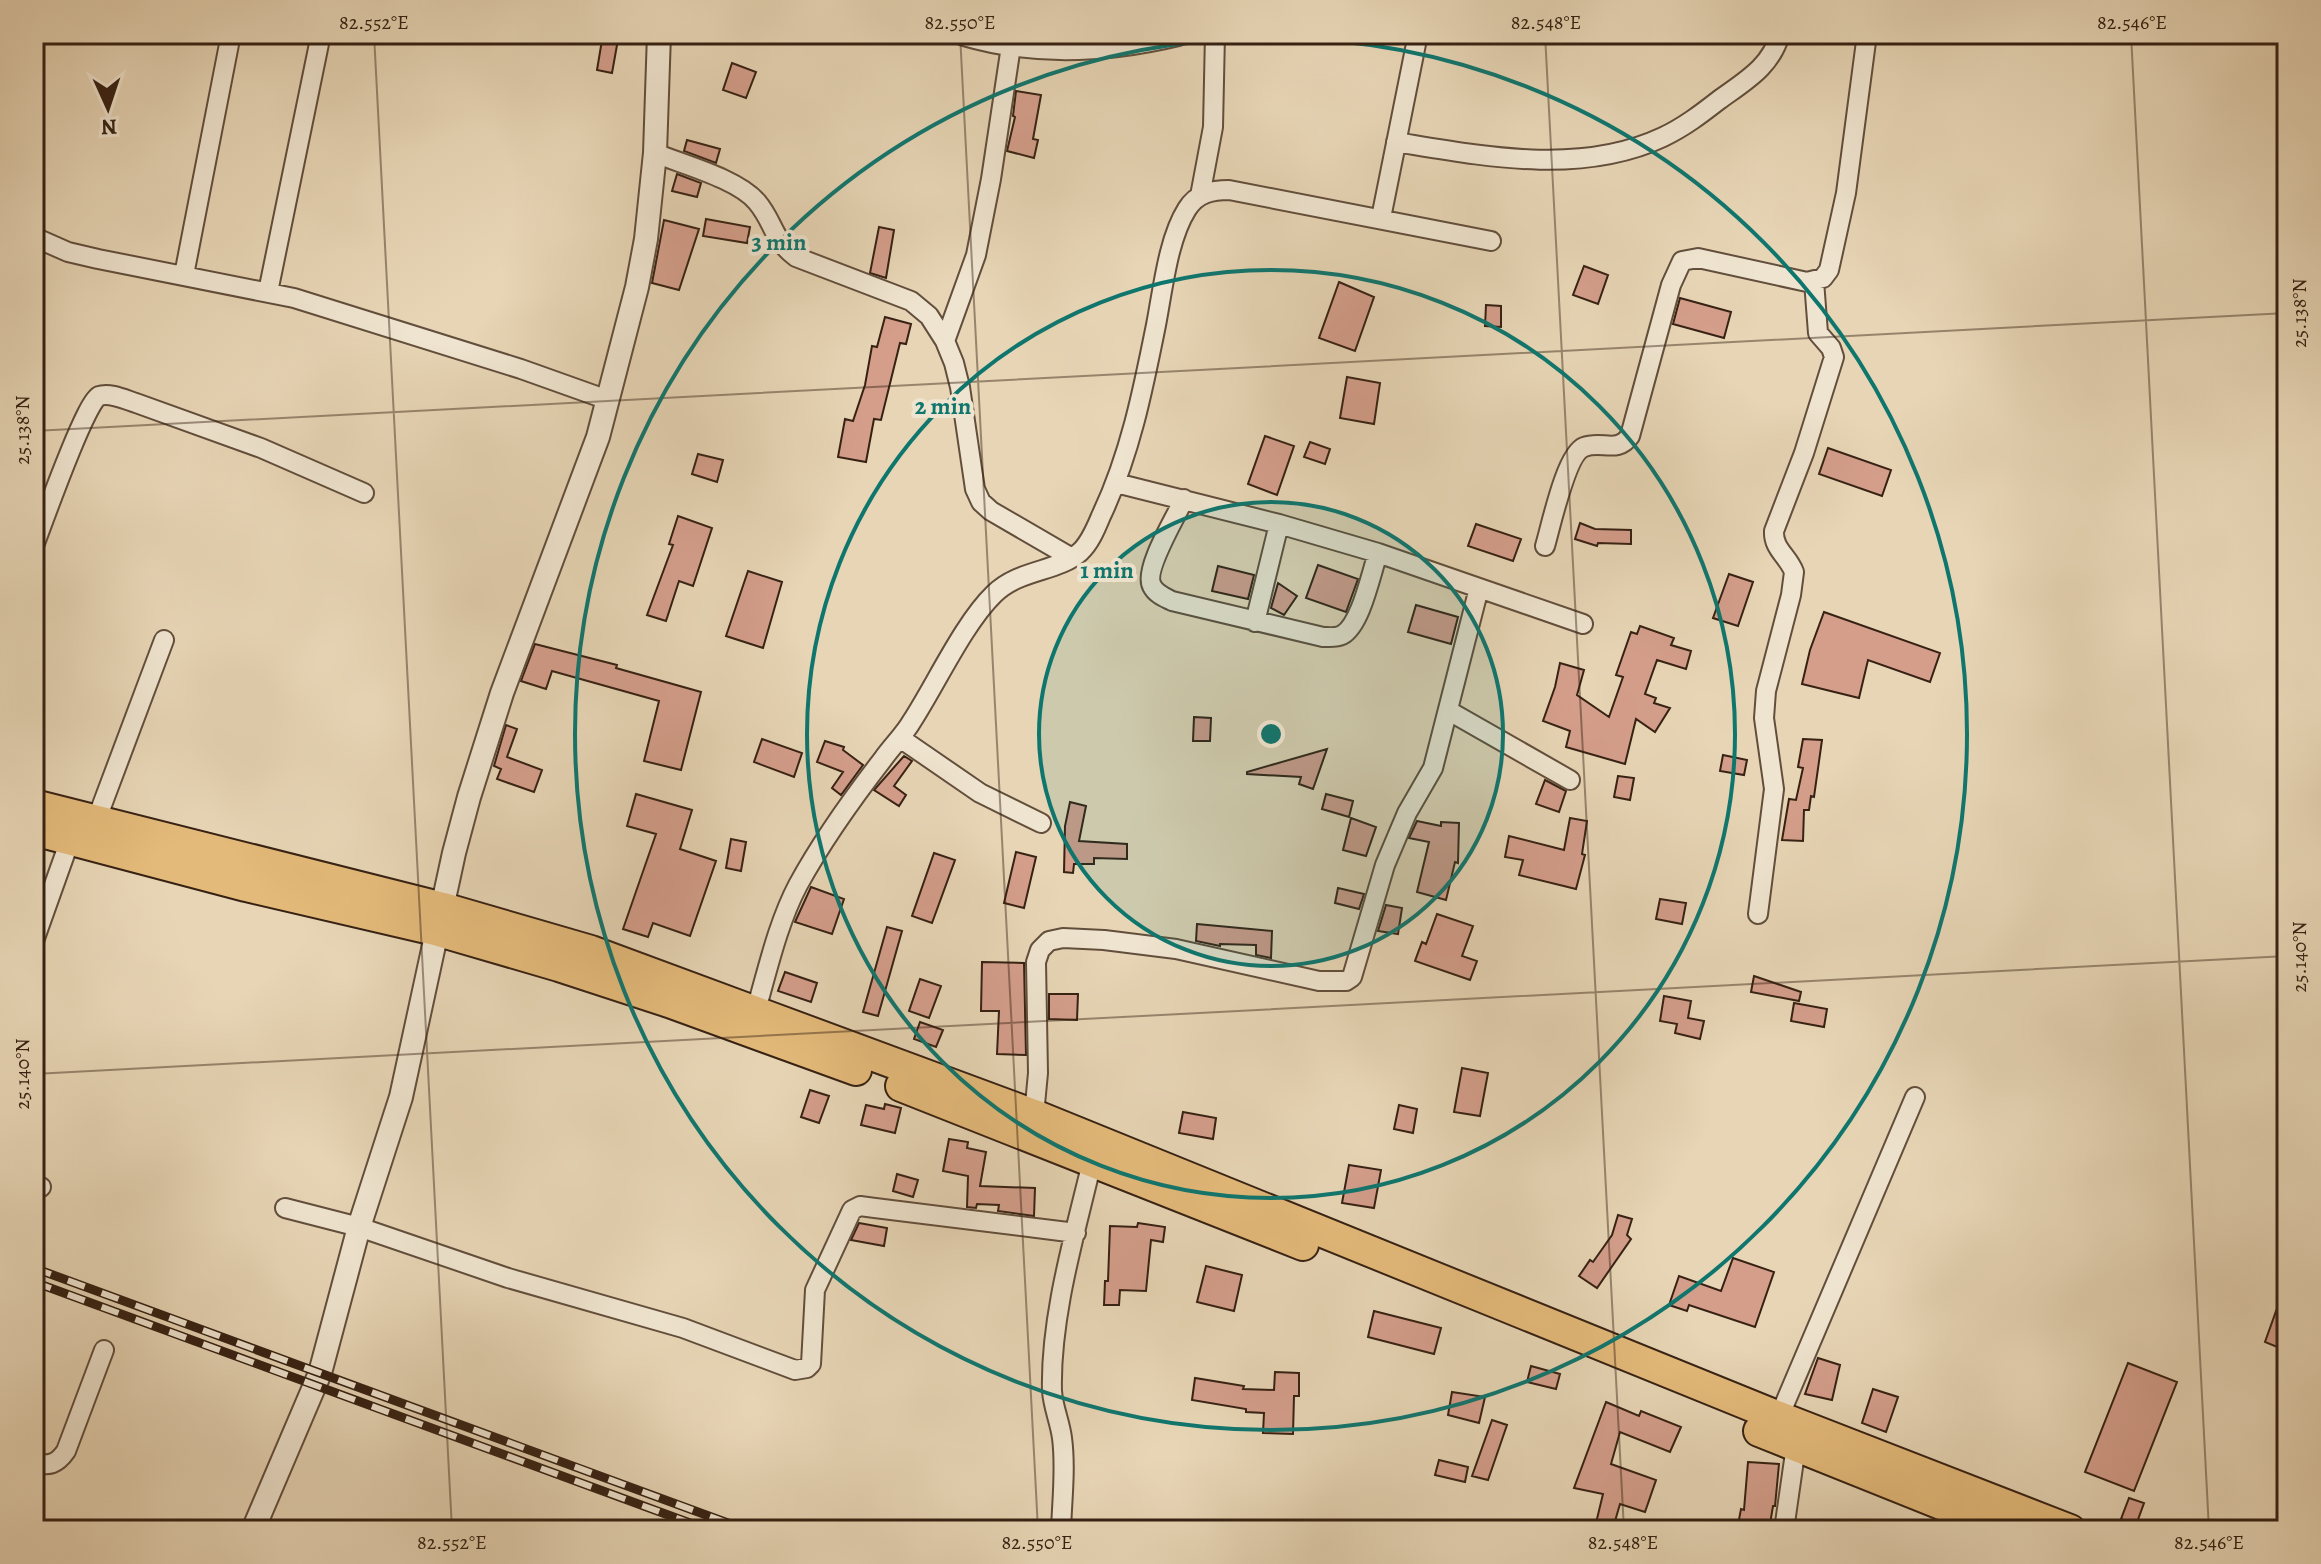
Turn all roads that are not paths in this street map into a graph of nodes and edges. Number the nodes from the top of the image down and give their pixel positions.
1 (231, 34) edge
2 (321, 34) edge
3 (659, 34) edge
4 (964, 34) edge
5 (1178, 34) edge
6 (1215, 34) edge
7 (1418, 34) edge
8 (1780, 34) edge
9 (1867, 34) edge
10 (1011, 46) junction
11 (1396, 142) junction
12 (655, 153) junction
13 (1200, 196) junction
14 (1381, 218) junction
15 (34, 237) edge
16 (1491, 241) dead end
17 (184, 275) junction
18 (1814, 281) junction
19 (268, 292) junction
20 (945, 341) junction
21 (608, 400) junction
22 (1116, 483) junction
23 (364, 493) dead end
24 (1184, 499) junction
25 (1279, 524) junction
26 (34, 546) edge
27 (1545, 546) dead end
28 (1378, 553) junction
29 (1072, 558) junction
30 (1479, 588) junction
31 (1255, 622) junction
32 (1583, 624) dead end
33 (164, 640) dead end
34 (1449, 711) junction
35 (900, 738) junction
36 (1570, 780) dead end
37 (34, 805) edge
38 (96, 821) junction
39 (1041, 823) dead end
40 (34, 830) edge
41 (70, 840) junction
42 (1758, 914) dead end
43 (441, 920) junction
44 (34, 941) edge
45 (756, 1010) junction
46 (1915, 1097) dead end
47 (1034, 1115) junction
48 (1092, 1162) junction
49 (285, 1208) dead end
50 (359, 1227) junction
51 (1076, 1233) junction
52 (104, 1350) dead end
53 (1779, 1417) junction
54 (1796, 1446) junction
55 (34, 1462) edge
56 (253, 1530) edge
57 (1061, 1530) edge
58 (1784, 1530) edge
59 (2006, 1530) edge
60 (2070, 1530) edge

1 - 17 street
2 - 19 street
3 - 12 street
4 - 10 street
5 - 10 street
6 - 13 street
7 - 11 street
8 - 11 street
9 - 18 street
10 - 20 street
11 - 14 street
12 - 20 street
12 - 21 street
13 - 14 street
13 - 22 street
14 - 16 street
15 - 17 street
17 - 19 street
18 - 27 street
18 - 42 street
19 - 21 street
20 - 29 street
21 - 43 street
22 - 24 street
22 - 29 street
23 - 26 street
24 - 25 street
24 - 31 street
25 - 28 street
25 - 31 street
28 - 30 street
28 - 31 street
29 - 35 street
30 - 32 street
30 - 34 street
33 - 38 street
34 - 36 street
34 - 47 street
35 - 39 street
35 - 45 street
37 - 38 highway
38 - 43 highway
40 - 41 highway
41 - 43 highway
41 - 44 street
43 - 45 highway
43 - 48 highway
43 - 50 street
45 - 47 highway
46 - 53 street
47 - 53 highway
48 - 51 street
48 - 54 highway
49 - 50 street
50 - 51 street
50 - 56 street
51 - 57 street
52 - 55 street
53 - 60 highway
54 - 58 street
54 - 59 highway

